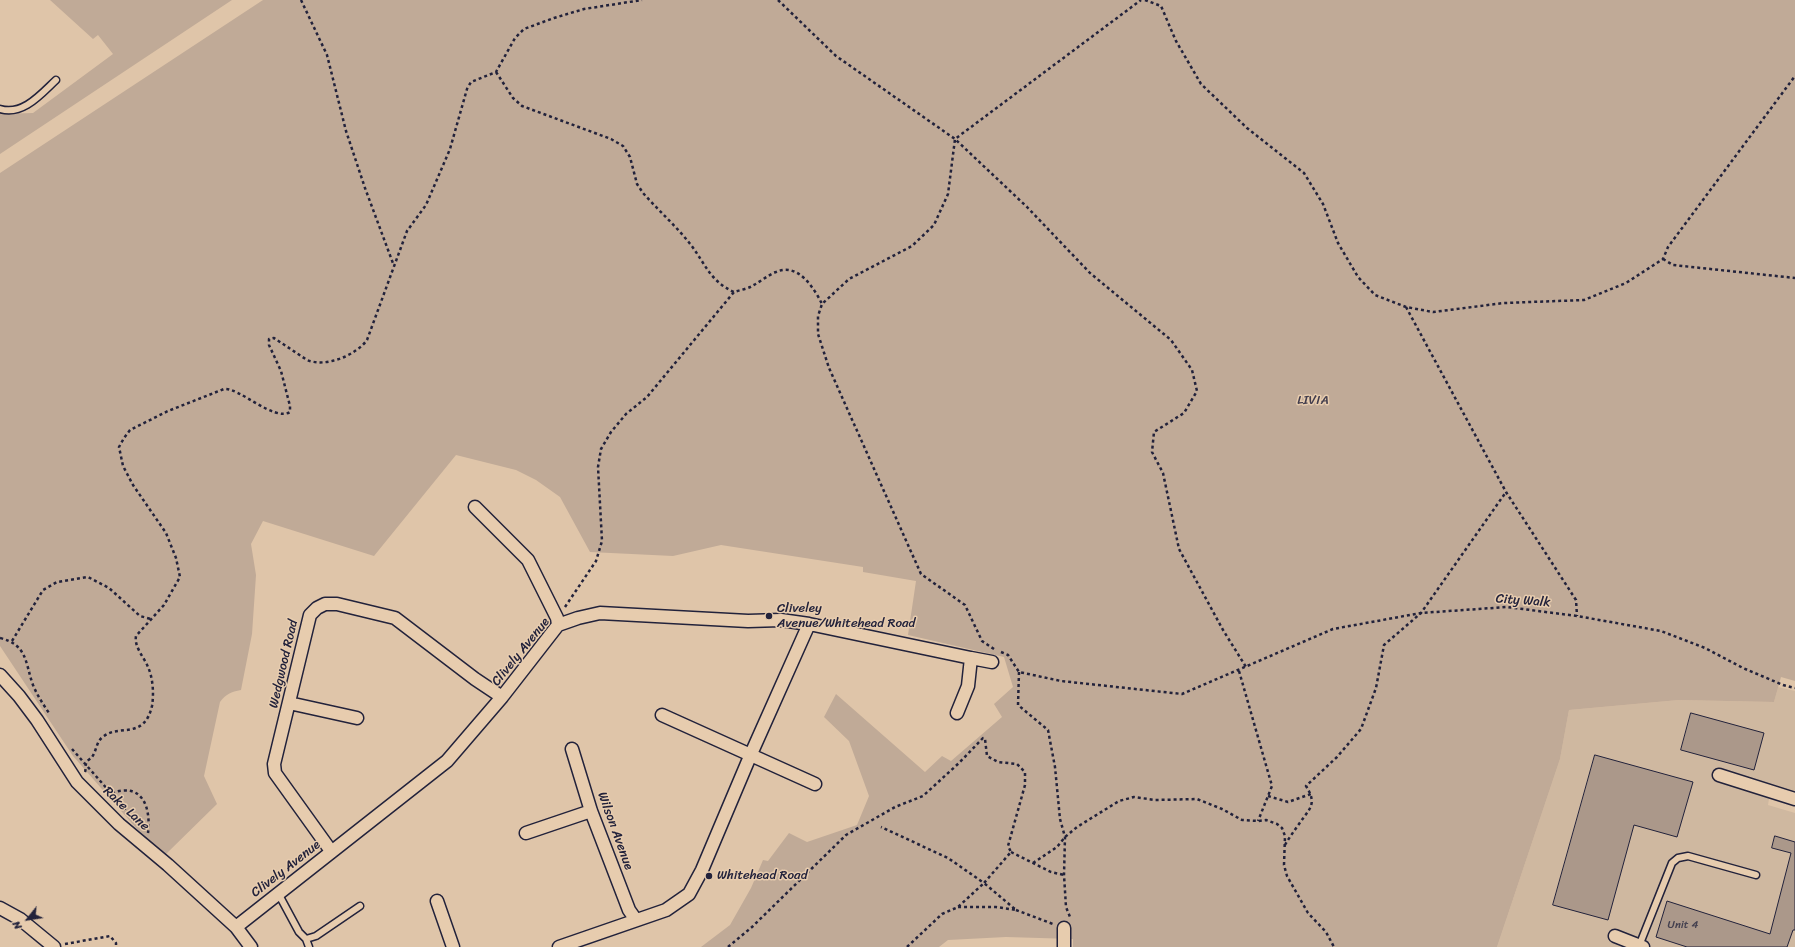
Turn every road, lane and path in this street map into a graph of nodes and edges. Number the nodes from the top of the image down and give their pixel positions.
1 (301, 0) edge
2 (642, 0) edge
3 (778, 0) edge
4 (1141, 0) edge
5 (1145, 0) edge
6 (496, 72) junction
7 (1795, 76) edge
8 (56, 80) dead end
9 (0, 109) edge
10 (955, 138) junction
11 (1663, 259) junction
12 (394, 267) junction
13 (1795, 278) edge
14 (734, 292) junction
15 (822, 304) junction
16 (1406, 307) junction
17 (1506, 492) junction
18 (475, 507) dead end
19 (1421, 613) junction
20 (1577, 616) junction
21 (151, 619) junction
22 (558, 622) junction
23 (809, 624) junction
24 (0, 638) edge
25 (12, 641) junction
26 (971, 658) junction
27 (992, 662) dead end
28 (1246, 667) junction
29 (1239, 671) junction
30 (1019, 672) junction
31 (0, 675) edge
32 (1795, 688) edge
33 (502, 697) junction
34 (289, 703) junction
35 (957, 713) dead end
36 (51, 715) dead end
37 (662, 715) dead end
38 (357, 718) dead end
39 (71, 747) dead end
40 (572, 749) dead end
41 (751, 754) junction
42 (85, 764) junction
43 (1720, 775) dead end
44 (77, 782) junction
45 (815, 784) dead end
46 (112, 793) junction
47 (1311, 794) junction
48 (1268, 796) junction
49 (1795, 799) edge
50 (591, 811) junction
51 (132, 817) dead end
52 (1258, 821) junction
53 (881, 827) dead end
54 (143, 829) dead end
55 (526, 833) dead end
56 (1065, 837) junction
57 (1285, 845) junction
58 (331, 851) junction
59 (1011, 852) junction
60 (1032, 864) junction
61 (1064, 875) junction
62 (1756, 875) dead end
63 (984, 883) junction
64 (278, 893) junction
65 (438, 901) dead end
66 (360, 906) dead end
67 (958, 907) junction
68 (0, 908) edge
69 (1016, 910) junction
70 (636, 920) junction
71 (236, 927) junction
72 (1064, 928) junction
73 (1615, 936) dead end
74 (306, 939) junction
75 (1641, 946) edge
76 (54, 947) edge
77 (116, 947) edge
78 (251, 947) edge
79 (309, 947) edge
80 (453, 947) edge
81 (559, 947) edge
82 (728, 947) edge
83 (907, 947) edge
84 (1064, 947) edge
85 (1334, 947) edge

1 - 12 path
2 - 6 path
3 - 10 path
4 - 10 path
5 - 16 path
6 - 12 path
6 - 14 path
7 - 11 path
8 - 9 lane
10 - 15 path
10 - 28 path
11 - 13 path
11 - 16 path
12 - 21 path
14 - 15 path
14 - 22 path
15 - 30 path
16 - 17 path
17 - 19 path
17 - 20 path
18 - 22 street
19 - 20 path, City Walk
19 - 28 path, City Walk
19 - 47 path
20 - 32 path, City Walk
21 - 25 path
21 - 42 path
22 - 23 street, Clively Avenue
22 - 33 street, Clively Avenue
23 - 26 street, Clively Avenue
23 - 41 street
24 - 25 path
25 - 36 path
26 - 27 street, Clively Avenue
26 - 35 street
28 - 29 path, City Walk
29 - 30 path, City Walk
29 - 48 path
30 - 56 path
31 - 44 street, Rake Lane
33 - 34 street, Wedgwood Road
33 - 58 street, Clively Avenue
34 - 38 street
34 - 58 street, Wedgwood Road
37 - 41 street
39 - 42 path
40 - 50 street, Wilson Avenue
41 - 45 street
41 - 70 street
42 - 44 path
42 - 46 path
43 - 49 street
44 - 71 street, Rake Lane
46 - 51 path
46 - 54 path
47 - 48 path
47 - 57 path
48 - 52 path
50 - 55 street
50 - 70 street, Wilson Avenue
52 - 56 path
52 - 57 path
53 - 63 path
56 - 60 path
56 - 61 path
57 - 85 path
58 - 64 street, Clively Avenue
59 - 60 path
59 - 63 path
59 - 82 path
60 - 61 path
61 - 72 path
62 - 75 lane
63 - 67 path
63 - 69 path
64 - 71 street, Clively Avenue
64 - 74 lane
65 - 80 street
66 - 74 lane
67 - 69 path
67 - 83 path
68 - 76 street
69 - 72 path
70 - 81 street
71 - 78 street, Rake Lane
72 - 84 street
73 - 75 street
74 - 79 lane
76 - 77 path

